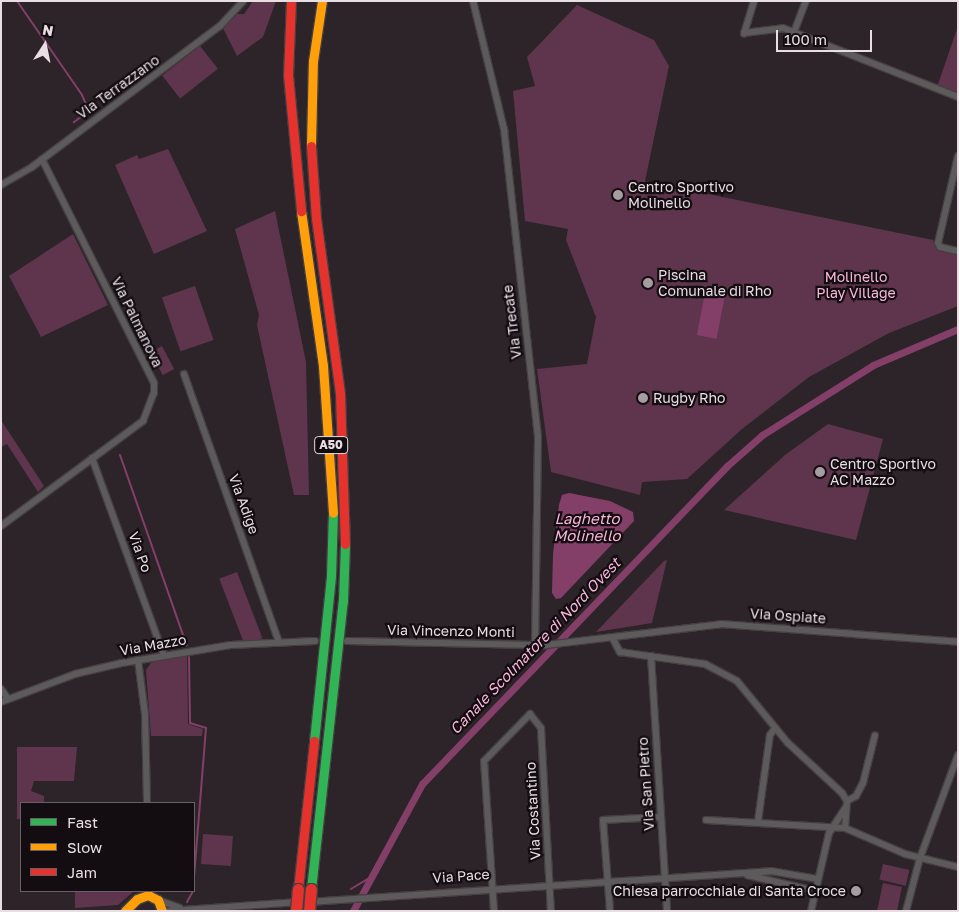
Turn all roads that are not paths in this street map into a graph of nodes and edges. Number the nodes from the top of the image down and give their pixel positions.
1 (243, 1) edge
2 (291, 1) edge
3 (322, 1) edge
4 (473, 1) edge
5 (754, 1) edge
6 (806, 1) edge
7 (794, 32) junction
8 (958, 97) edge
9 (958, 156) edge
10 (42, 159) junction
11 (1, 185) edge
12 (958, 251) edge
13 (184, 374) dead end
14 (92, 458) junction
15 (1, 526) edge
16 (615, 638) junction
17 (315, 641) dead end
18 (348, 641) dead end
19 (958, 642) edge
20 (279, 643) junction
21 (535, 645) junction
22 (164, 656) junction
23 (651, 656) junction
24 (138, 660) junction
25 (1, 689) edge
26 (5, 701) edge
27 (775, 728) junction
28 (875, 735) dead end
29 (958, 756) edge
30 (147, 802) edge
31 (846, 805) junction
32 (661, 817) junction
33 (706, 820) dead end
34 (758, 821) junction
35 (831, 828) junction
36 (845, 828) junction
37 (920, 858) junction
38 (958, 867) edge
39 (779, 871) junction
40 (740, 873) junction
41 (665, 878) junction
42 (818, 879) junction
43 (608, 882) junction
44 (778, 882) junction
45 (549, 885) junction
46 (493, 889) junction
47 (815, 891) junction
48 (144, 898) edge
49 (187, 910) edge
50 (125, 911) edge
51 (162, 911) edge
52 (169, 911) edge
53 (296, 911) edge
54 (309, 911) edge
55 (494, 911) edge
56 (551, 911) edge
57 (610, 911) edge
58 (667, 911) edge
59 (811, 911) edge
60 (906, 911) edge

1 - 10 street, Via Terrazzano
2 - 53 main road, A50, bridge
3 - 54 main road, A50, bridge
4 - 21 street, Via Trecate
5 - 7 street
6 - 7 street
7 - 8 street
9 - 12 street
10 - 11 street, Via Terrazzano
10 - 14 street, Via Palmanova
13 - 20 street, Via Adige
14 - 15 street, Via Palmanova
14 - 22 street, Via Po
16 - 19 street, Via Ospiate
16 - 21 street, Via Vincenzo Monti
16 - 23 street
17 - 20 street, Via Mazzo
18 - 21 street, Via Vincenzo Monti
20 - 22 street, Via Mazzo
22 - 24 street, Via Mazzo
23 - 27 street
23 - 32 street, Via San Pietro
24 - 26 street, Via Mazzo
24 - 30 street
25 - 26 street
27 - 31 street
27 - 34 street
28 - 31 street
29 - 37 street
31 - 35 street
31 - 36 street
32 - 41 street, Via San Pietro
32 - 43 street
33 - 34 street
34 - 35 street
35 - 36 street
35 - 42 street
36 - 37 street
37 - 38 street
37 - 60 street
39 - 40 street, Via Pace
39 - 42 street, Via Pace
39 - 44 street
40 - 41 street, Via Pace
40 - 44 street, Via Pace
41 - 43 street, Via Pace
41 - 58 street, Via San Pietro
42 - 47 street
43 - 45 street, Via Pace
43 - 57 street
44 - 47 street, Via Pace
45 - 46 street, Via Pace
45 - 46 street, Via Costantino
45 - 56 street, Via Costantino
46 - 49 street, Via Pace
46 - 55 street
47 - 59 street
48 - 49 street, Via Pace
48 - 50 main road
48 - 51 main road
49 - 52 street, Via Pace

